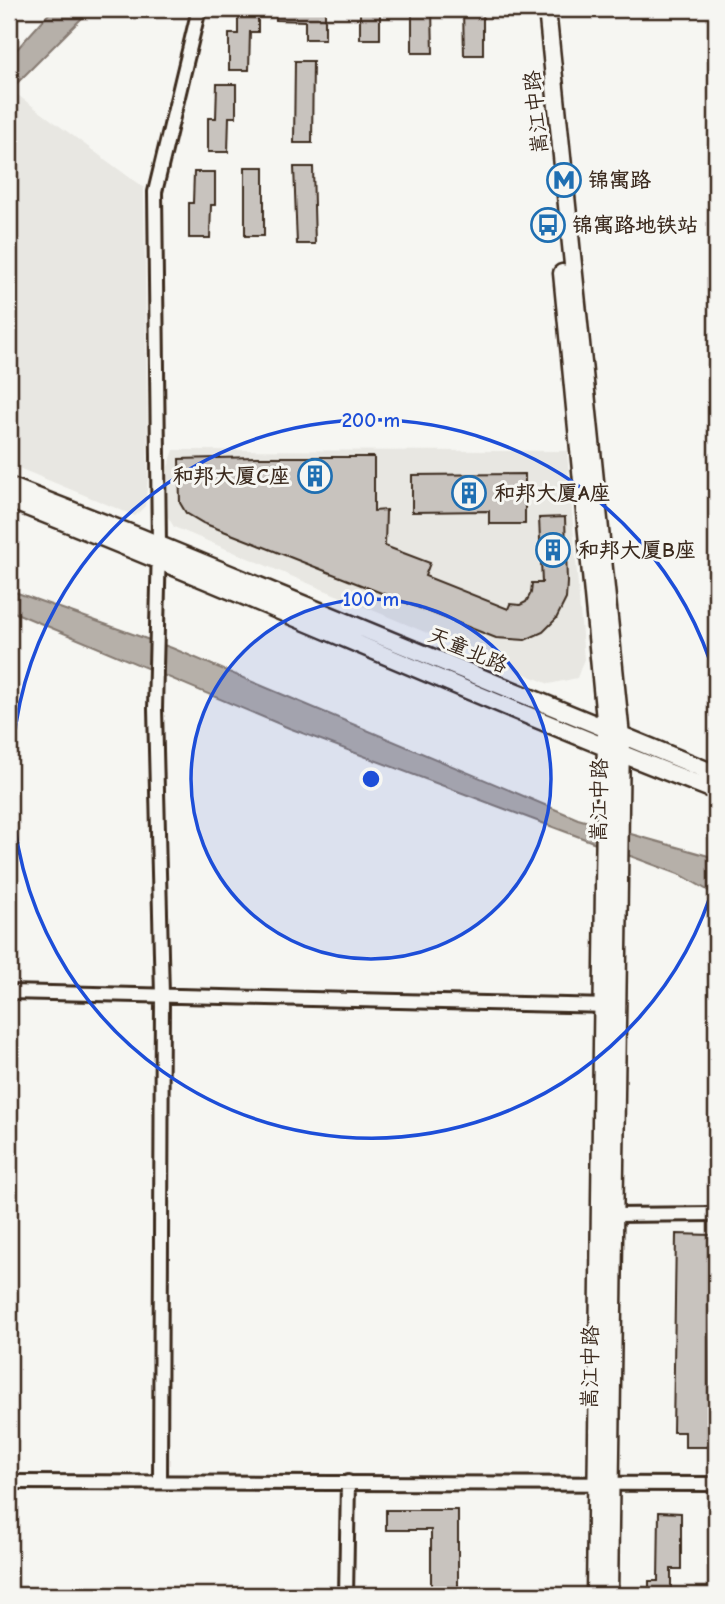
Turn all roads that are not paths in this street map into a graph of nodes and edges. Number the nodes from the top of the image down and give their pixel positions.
1 (199, 9) edge
2 (537, 9) edge
3 (547, 9) edge
4 (9, 486) edge
5 (9, 500) edge
6 (158, 552) junction
7 (614, 733) junction
8 (613, 751) junction
9 (716, 774) edge
10 (716, 791) edge
11 (9, 992) edge
12 (162, 995) junction
13 (609, 1006) junction
14 (613, 1214) junction
15 (716, 1214) edge
16 (9, 1482) edge
17 (160, 1482) junction
18 (348, 1482) junction
19 (603, 1483) junction
20 (716, 1484) edge
21 (346, 1595) edge
22 (595, 1595) edge
23 (608, 1595) edge

1 - 6 street
2 - 7 main road, 嵩江中路
3 - 7 main road, 嵩江中路
4 - 6 main road, 天童北路
5 - 6 main road
6 - 7 main road, 天童北路
6 - 8 main road
6 - 12 street
7 - 8 main road, 嵩江中路
7 - 9 main road, 天童北路
8 - 10 main road
8 - 13 main road, 嵩江中路
8 - 13 main road, 嵩江中路
11 - 12 street
12 - 13 street
12 - 17 street
13 - 14 main road, 嵩江中路
13 - 19 main road, 嵩江中路
14 - 15 street
14 - 19 main road, 嵩江中路
16 - 17 street
17 - 18 street
18 - 19 street
18 - 21 street
19 - 20 street
19 - 22 main road, 嵩江中路
19 - 23 main road, 嵩江中路

